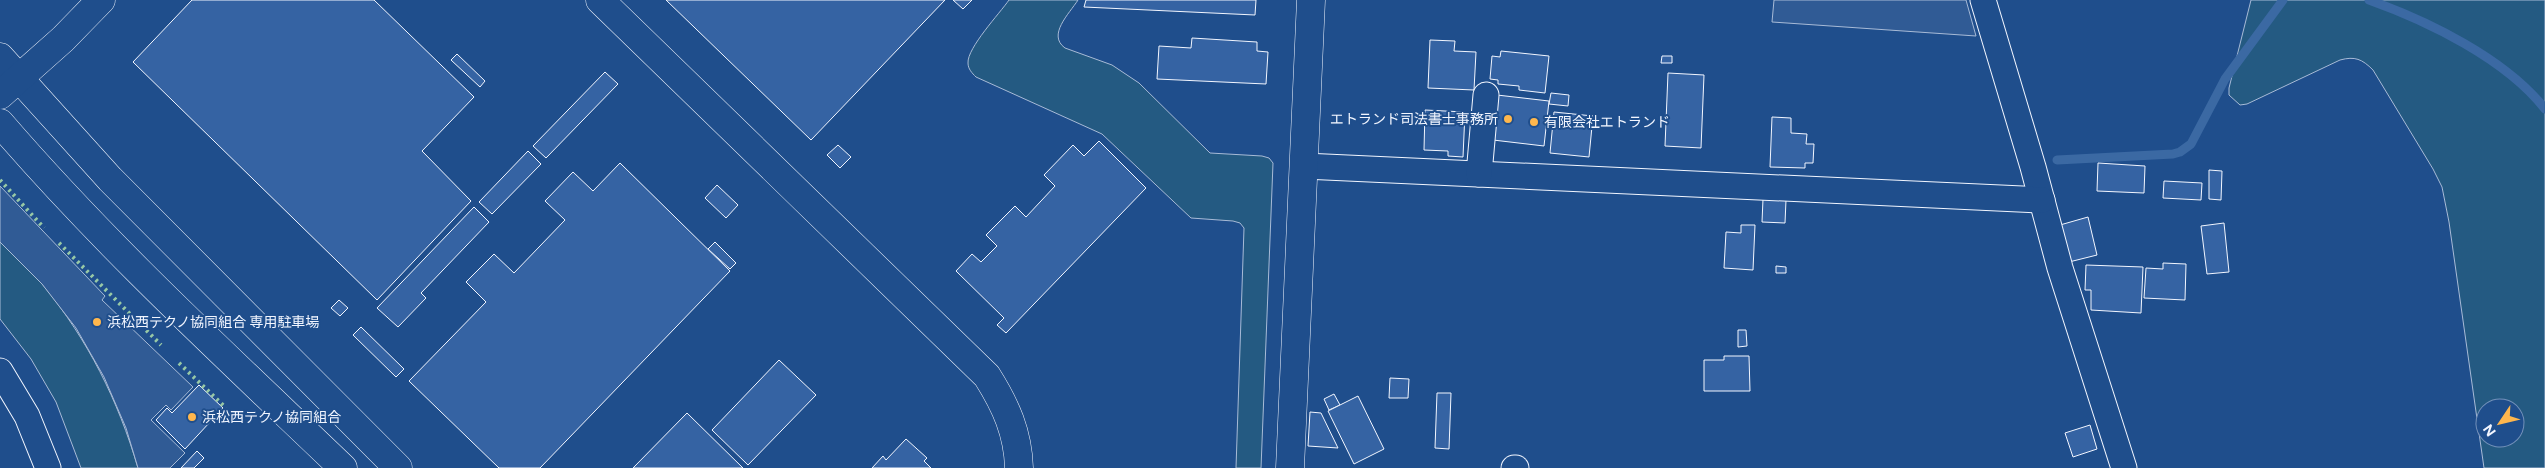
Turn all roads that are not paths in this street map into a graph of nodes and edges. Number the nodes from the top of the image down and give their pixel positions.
1 (101, 0) edge
2 (600, 0) edge
3 (1311, 0) edge
4 (1983, 0) edge
5 (0, 57) edge
6 (10, 87) edge
7 (1486, 95) dead end
8 (0, 123) edge
9 (1304, 166) junction
10 (1479, 174) junction
11 (2042, 200) junction
12 (0, 371) edge
13 (48, 468) edge
14 (343, 468) edge
15 (398, 468) edge
16 (1019, 468) edge
17 (1290, 468) edge
18 (2124, 468) edge

1 - 6 street
2 - 16 street
3 - 9 street
4 - 11 street
5 - 6 street
6 - 15 street
7 - 10 street
8 - 14 street
9 - 10 street
9 - 17 street
10 - 11 street
11 - 18 street
12 - 13 street

